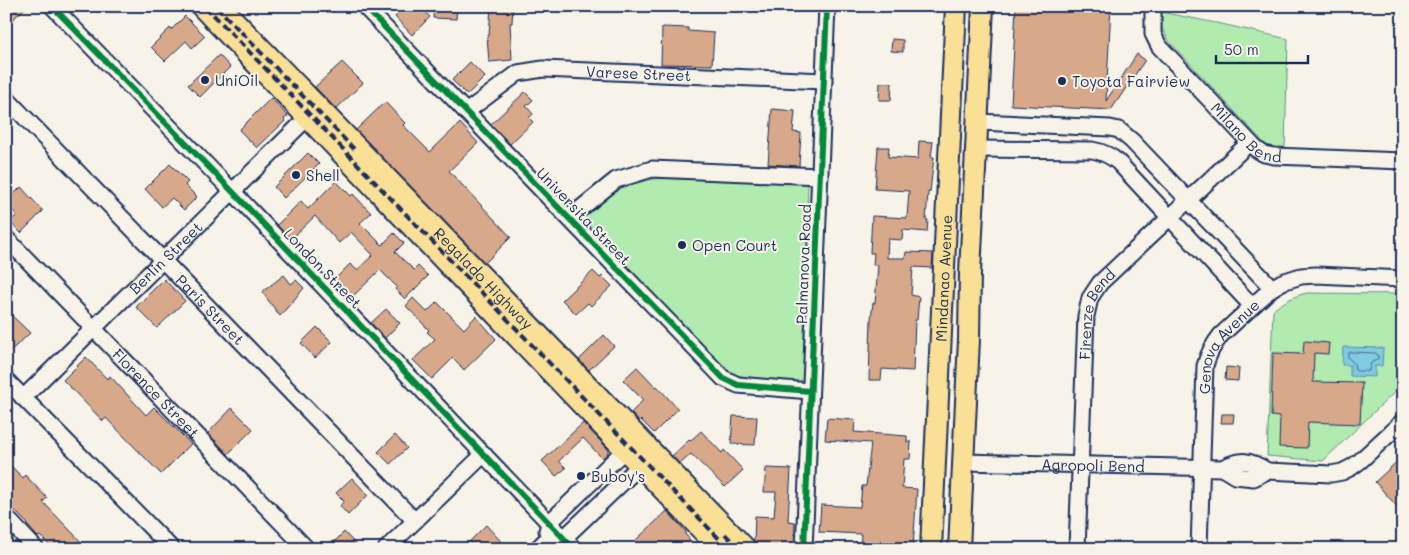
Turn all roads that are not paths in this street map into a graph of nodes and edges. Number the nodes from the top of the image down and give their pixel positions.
1 (52, 6) edge
2 (827, 6) edge
3 (956, 6) edge
4 (983, 6) edge
5 (1153, 6) edge
6 (209, 7) edge
7 (368, 8) edge
8 (824, 80) junction
9 (6, 98) edge
10 (466, 112) junction
11 (307, 118) junction
12 (978, 122) junction
13 (1249, 143) junction
14 (977, 149) junction
15 (1403, 161) edge
16 (820, 176) junction
17 (232, 191) junction
18 (1188, 200) junction
19 (1170, 217) junction
20 (569, 218) junction
21 (6, 238) edge
22 (162, 260) junction
23 (1403, 279) edge
24 (1272, 288) junction
25 (1252, 306) junction
26 (94, 327) junction
27 (6, 380) edge
28 (810, 391) junction
29 (23, 398) junction
30 (1403, 421) edge
31 (631, 444) junction
32 (484, 454) junction
33 (646, 459) junction
34 (963, 462) junction
35 (610, 464) junction
36 (1081, 464) junction
37 (1202, 467) junction
38 (625, 480) junction
39 (6, 518) edge
40 (415, 521) junction
41 (549, 522) junction
42 (569, 544) edge
43 (541, 546) edge
44 (36, 549) edge
45 (172, 549) edge
46 (307, 549) edge
47 (386, 549) edge
48 (720, 549) edge
49 (746, 549) edge
50 (804, 549) edge
51 (930, 549) edge
52 (959, 549) edge
53 (1077, 549) edge
54 (1199, 549) edge

1 - 17 street, London Street
2 - 8 street, Palmanova Road
3 - 51 main road, Mindanao Avenue
4 - 12 main road, Mindanao Avenue
5 - 13 street, Milano Bend
6 - 11 main road, Regalado Highway
6 - 31 main road, Regalado Highway
7 - 10 street, Universita Street
8 - 10 street, Varese Street
8 - 16 street, Palmanova Road
9 - 22 street, Paris Street
10 - 20 street, Universita Street
11 - 17 street, Berlin Street
11 - 31 main road, Regalado Highway
12 - 14 main road, Mindanao Avenue
12 - 18 street
13 - 15 street, Milano Bend
13 - 18 street, Firenze Bend
14 - 19 street
14 - 34 main road, Mindanao Avenue
16 - 20 street
16 - 28 street, Palmanova Road
17 - 22 street, Berlin Street
17 - 32 street, London Street
18 - 19 street, Firenze Bend
18 - 24 street
19 - 25 street
19 - 36 street, Firenze Bend
20 - 28 street, Universita Street
21 - 26 street, Florence Street
22 - 26 street, Berlin Street
22 - 40 street, Paris Street
23 - 24 street, Genova Avenue
24 - 25 street, Genova Avenue
25 - 37 street, Genova Avenue
26 - 29 street, Berlin Street
26 - 46 street, Florence Street
27 - 29 street
28 - 50 street, Palmanova Road
29 - 45 street
30 - 37 street, Agropoli Bend
31 - 33 main road, Regalado Highway
31 - 35 street
32 - 40 street
32 - 41 street, London Street
33 - 38 street
33 - 48 main road, Regalado Highway
33 - 49 main road, Regalado Highway
34 - 36 street, Agropoli Bend
34 - 52 main road, Mindanao Avenue
35 - 38 street
35 - 41 street
36 - 37 street, Agropoli Bend
36 - 53 street, Firenze Bend
37 - 54 street, Genova Avenue
38 - 42 street
39 - 44 street
40 - 47 street
41 - 42 street, London Street
41 - 43 street
42 - 43 street

